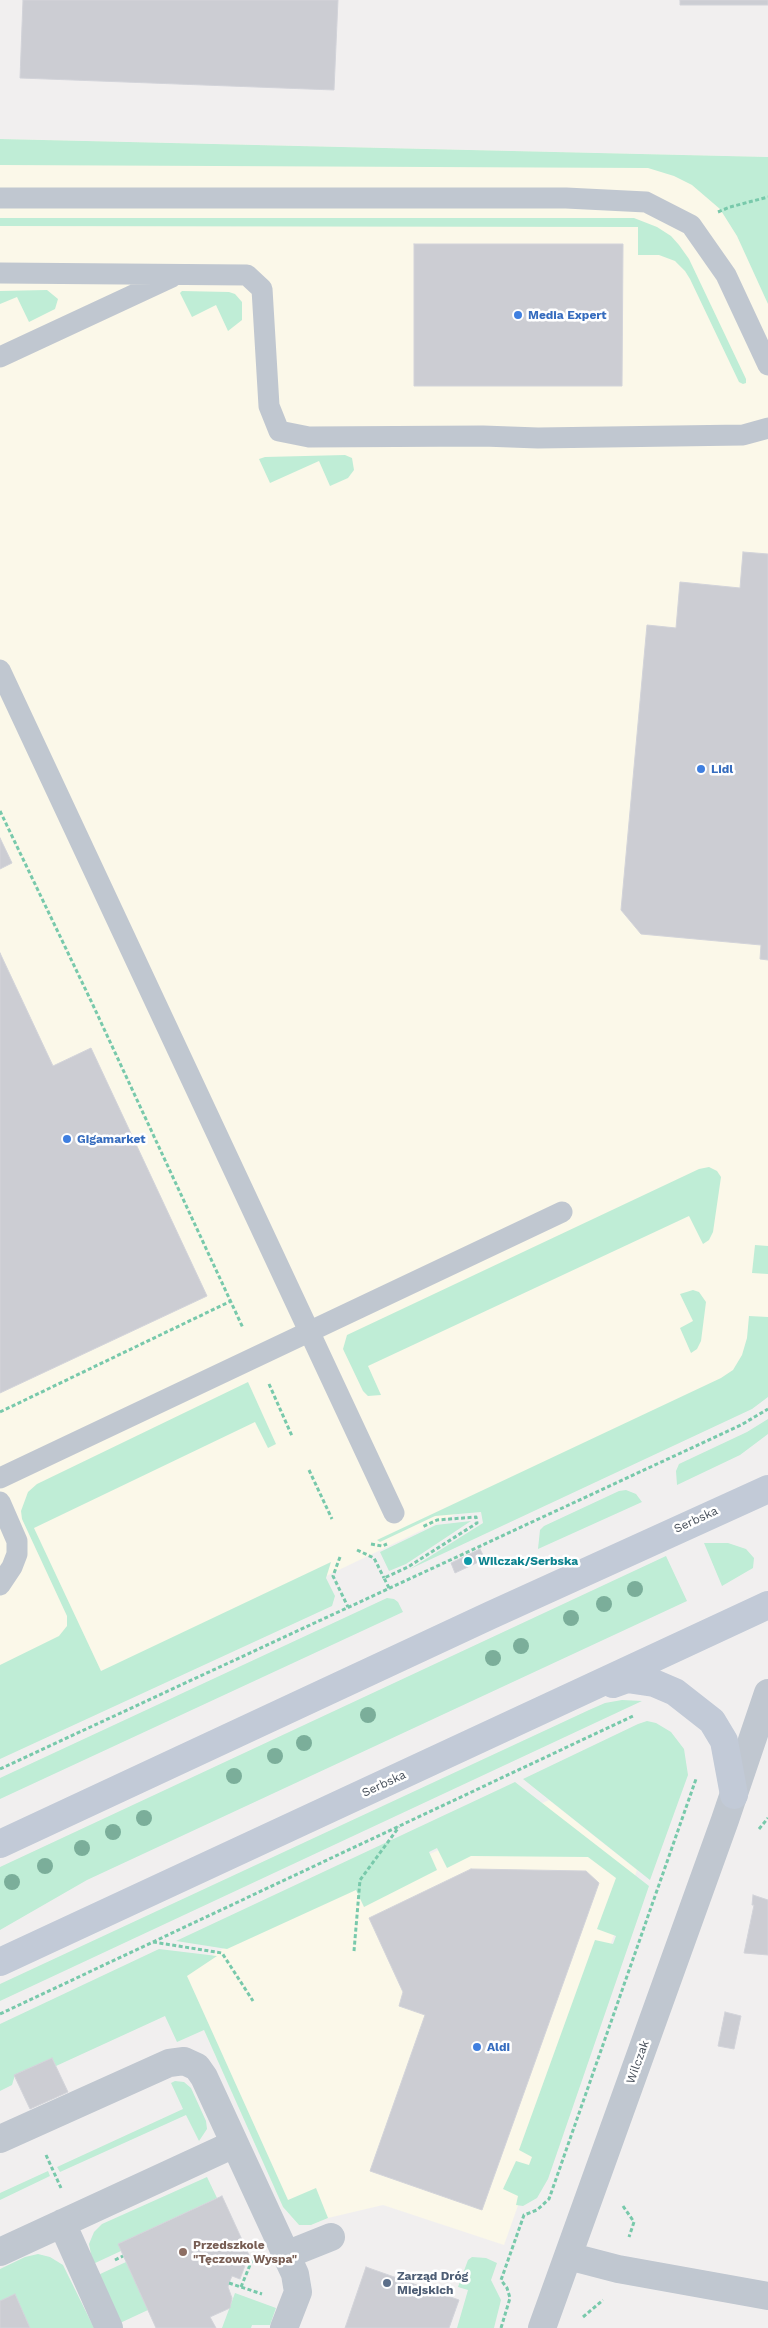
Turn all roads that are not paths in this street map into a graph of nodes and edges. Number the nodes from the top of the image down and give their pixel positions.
1 (0, 198) edge
2 (0, 273) edge
3 (178, 274) junction
4 (0, 357) edge
5 (768, 365) edge
6 (768, 428) edge
7 (0, 670) edge
8 (562, 1212) dead end
9 (310, 1332) junction
10 (0, 1478) edge
11 (768, 1489) edge
12 (0, 1502) edge
13 (394, 1512) dead end
14 (0, 1585) edge
15 (768, 1605) edge
16 (577, 1693) junction
17 (768, 1693) edge
18 (734, 1795) junction
19 (0, 1844) edge
20 (0, 1962) edge
21 (0, 2139) edge
22 (234, 2144) junction
23 (68, 2220) junction
24 (331, 2236) dead end
25 (0, 2252) edge
26 (286, 2255) junction
27 (568, 2256) junction
28 (768, 2296) edge
29 (109, 2328) edge
30 (284, 2328) edge
31 (542, 2328) edge

1 - 5 lane
2 - 3 lane
3 - 4 lane
3 - 6 lane
7 - 9 lane
8 - 9 lane
9 - 10 lane
9 - 13 lane
11 - 19 street, Serbska
12 - 14 lane
15 - 16 street, Serbska
16 - 18 street
16 - 20 street, Serbska
17 - 18 street, Wilczak
18 - 27 street, Wilczak
21 - 22 street
22 - 23 street
22 - 26 street
23 - 25 street
23 - 29 street
24 - 26 street
26 - 30 street
27 - 28 street
27 - 31 street, Wilczak

